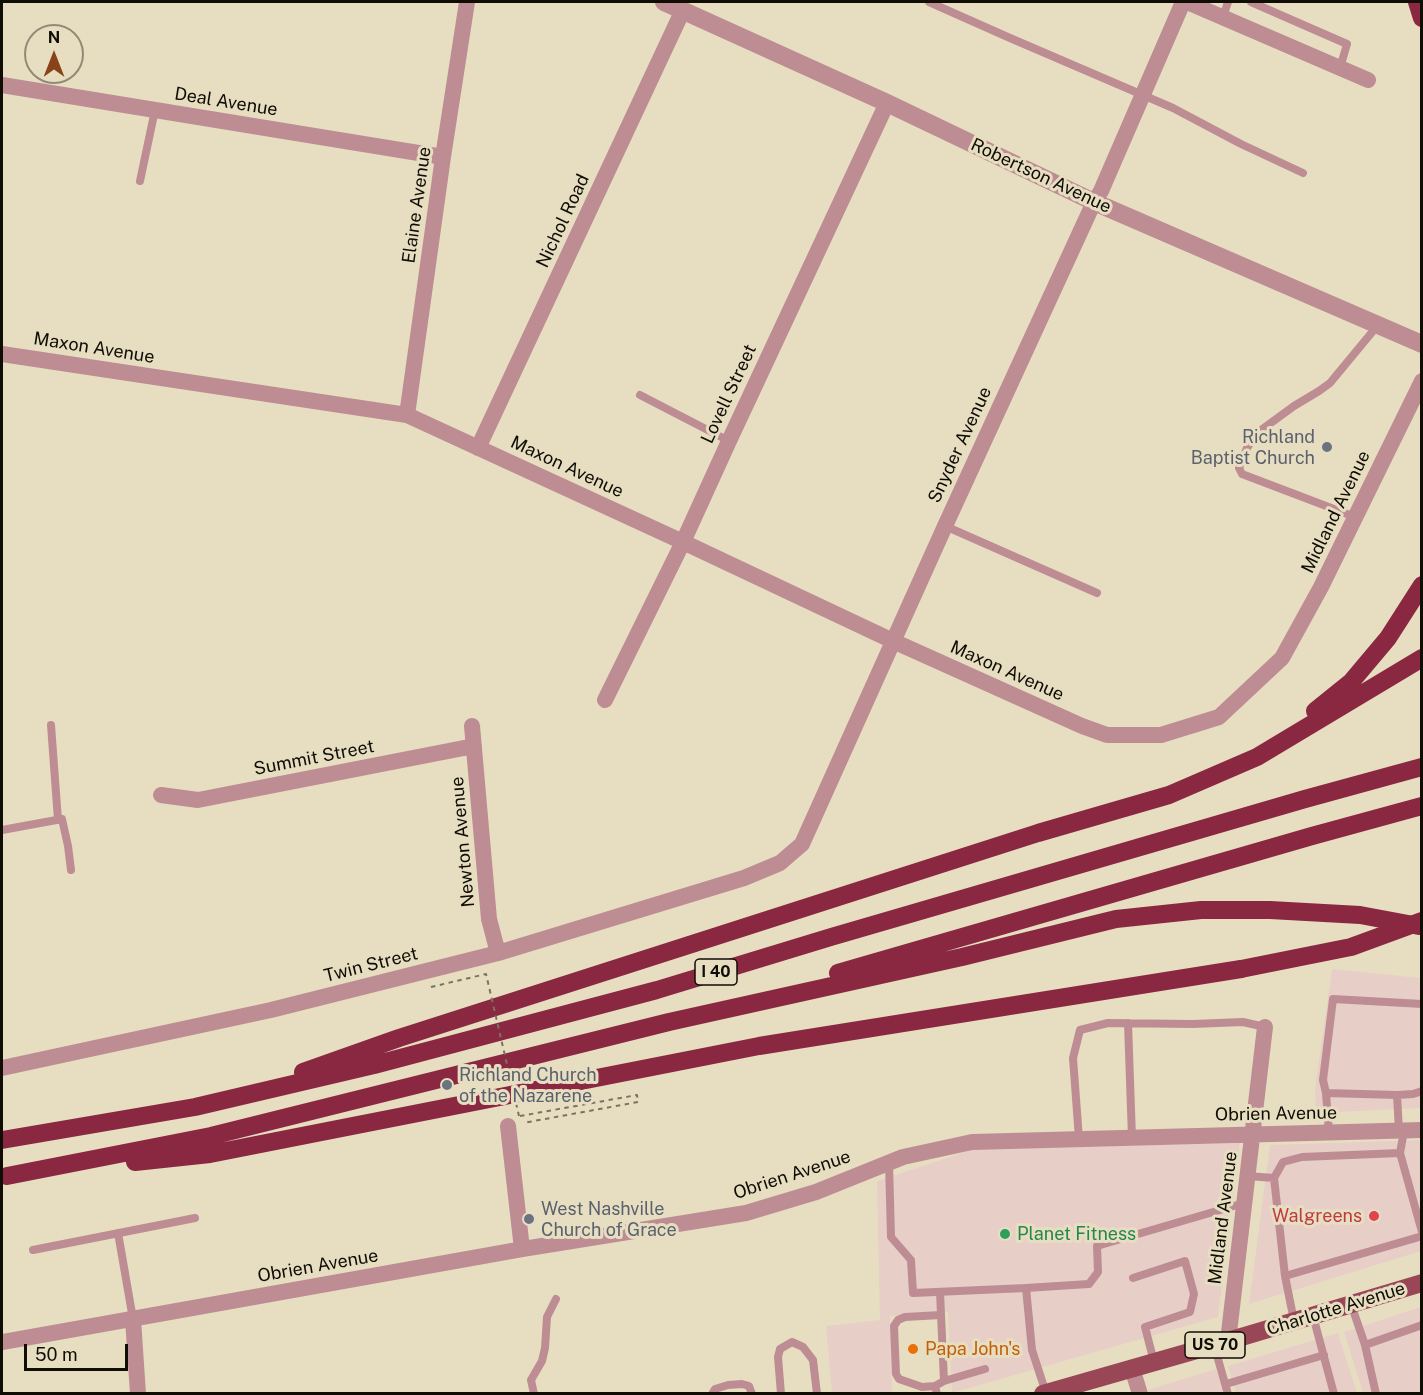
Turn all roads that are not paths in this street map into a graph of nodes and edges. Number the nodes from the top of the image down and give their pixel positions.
1 (467, 2) edge
2 (664, 2) edge
3 (928, 2) edge
4 (1185, 2) edge
5 (1251, 2) edge
6 (1420, 2) edge
7 (1226, 9) edge
8 (683, 10) junction
9 (1422, 18) edge
10 (1340, 68) junction
11 (1368, 80) dead end
12 (2, 85) edge
13 (1143, 95) junction
14 (887, 103) junction
15 (155, 110) junction
16 (443, 157) junction
17 (1303, 172) dead end
18 (140, 181) dead end
19 (1094, 201) junction
20 (1378, 325) junction
21 (1422, 344) edge
22 (2, 354) edge
23 (1422, 381) edge
24 (640, 395) dead end
25 (407, 415) junction
26 (729, 441) junction
27 (478, 448) junction
28 (1355, 517) junction
29 (945, 526) junction
30 (683, 542) junction
31 (1422, 585) edge
32 (1097, 593) dead end
33 (893, 641) junction
34 (1422, 658) edge
35 (605, 700) dead end
36 (51, 725) dead end
37 (472, 726) dead end
38 (1082, 726) joint
39 (474, 746) junction
40 (1257, 757) junction
41 (1422, 767) edge
42 (160, 795) dead end
43 (1422, 806) edge
44 (58, 820) junction
45 (2, 830) edge
46 (70, 870) dead end
47 (744, 878) joint
48 (1422, 921) edge
49 (1422, 926) edge
50 (498, 953) junction
51 (1422, 1004) edge
52 (669, 1022) junction
53 (1128, 1023) junction
54 (1265, 1027) joint
55 (2, 1068) edge
56 (1422, 1091) edge
57 (1326, 1093) junction
58 (1397, 1095) junction
59 (228, 1100) junction
60 (508, 1126) road end
61 (1422, 1130) edge
62 (1401, 1131) junction
63 (1329, 1133) junction
64 (1252, 1134) junction
65 (1132, 1138) junction
66 (1079, 1139) junction
67 (2, 1140) edge
68 (1400, 1153) junction
69 (889, 1162) junction
70 (1247, 1176) junction
71 (4, 1177) edge
72 (1274, 1178) junction
73 (1244, 1203) junction
74 (195, 1218) dead end
75 (118, 1233) junction
76 (1422, 1234) edge
77 (522, 1249) junction
78 (33, 1250) dead end
79 (1286, 1275) junction
80 (1133, 1278) dead end
81 (1422, 1283) edge
82 (1026, 1288) junction
83 (940, 1292) junction
84 (556, 1299) dead end
85 (1351, 1304) junction
86 (941, 1315) junction
87 (1313, 1316) junction
88 (133, 1319) junction
89 (1293, 1321) junction
90 (1422, 1325) edge
91 (2, 1342) edge
92 (1221, 1343) junction
93 (1365, 1345) junction
94 (1324, 1355) junction
95 (1154, 1362) junction
96 (1132, 1368) junction
97 (985, 1369) dead end
98 (944, 1381) junction
99 (1226, 1384) junction
100 (936, 1390) edge
101 (1045, 1393) edge
102 (138, 1394) edge
103 (534, 1394) edge
104 (711, 1394) edge
105 (752, 1394) edge
106 (782, 1394) edge
107 (817, 1394) edge
108 (1140, 1394) edge
109 (1228, 1394) edge
110 (1334, 1394) edge
111 (1376, 1394) edge

1 - 16 street, Elaine Avenue
2 - 8 street, Robertson Avenue
3 - 13 lane
4 - 7 street
4 - 13 street, Snyder Avenue
5 - 10 lane
6 - 9 highway
7 - 10 street
8 - 14 street, Robertson Avenue
8 - 27 street, Nichol Road
10 - 11 street
12 - 15 street, Deal Avenue
13 - 17 lane
13 - 19 street, Snyder Avenue
14 - 19 street, Robertson Avenue
14 - 26 street, Lovell Street
15 - 16 street, Deal Avenue
15 - 18 lane
16 - 25 street, Elaine Avenue
19 - 20 street, Robertson Avenue
19 - 29 street, Snyder Avenue
20 - 21 street, Robertson Avenue
20 - 28 lane
22 - 25 street, Maxon Avenue
23 - 28 street, Midland Avenue
24 - 26 lane
25 - 27 street, Maxon Avenue
26 - 30 street, Lovell Street
27 - 30 street, Maxon Avenue
28 - 38 street, Midland Avenue
29 - 32 lane
29 - 33 street, Snyder Avenue
30 - 33 street, Maxon Avenue
30 - 35 street, Lovell Street
31 - 40 highway
33 - 38 street, Maxon Avenue
33 - 47 street, Snyder Avenue
34 - 40 highway
36 - 44 lane
37 - 39 street, Newton Avenue
39 - 42 street, Summit Street
39 - 50 street, Newton Avenue
40 - 59 highway
41 - 59 highway, I 40
43 - 52 highway, I 40
44 - 45 lane
44 - 46 lane
47 - 50 street, Twin Street
48 - 71 highway, bridge
49 - 52 highway
50 - 55 street, Twin Street
51 - 57 lane
52 - 71 highway, I 40
53 - 54 lane
53 - 65 lane
53 - 66 lane
54 - 64 street, Midland Avenue
56 - 58 lane
57 - 58 lane
57 - 63 lane
58 - 62 lane
59 - 67 highway, I 40
60 - 77 street
61 - 62 street, Obrien Avenue
62 - 63 street, Obrien Avenue
62 - 68 lane
63 - 64 street, Obrien Avenue
64 - 65 street, Obrien Avenue
64 - 70 street, Midland Avenue
65 - 66 street, Obrien Avenue
66 - 69 street, Obrien Avenue
68 - 72 lane
68 - 76 lane
69 - 77 street, Obrien Avenue
69 - 83 lane
70 - 72 lane
70 - 73 street, Midland Avenue
72 - 79 lane
73 - 82 lane
73 - 92 street, Midland Avenue
74 - 75 lane
75 - 78 lane
75 - 88 lane
76 - 79 lane
77 - 88 street, Obrien Avenue
79 - 89 lane
80 - 95 lane
81 - 85 main road, Charlotte Avenue / US 70
82 - 83 lane
82 - 101 lane
83 - 86 lane
84 - 103 lane
85 - 87 main road, Charlotte Avenue / US 70
85 - 93 lane
86 - 98 lane
86 - 100 lane
87 - 89 main road, Charlotte Avenue / US 70
87 - 94 lane
88 - 91 street, Obrien Avenue
88 - 102 street
89 - 92 main road, Charlotte Avenue / US 70
90 - 93 lane
92 - 95 main road, Charlotte Avenue / US 70
92 - 99 lane
93 - 111 lane
94 - 99 lane
94 - 110 lane
95 - 96 main road, Charlotte Avenue / US 70
96 - 101 main road, Charlotte Avenue / US 70
96 - 108 street
97 - 98 lane
98 - 100 lane
99 - 109 lane
104 - 105 lane
106 - 107 lane

